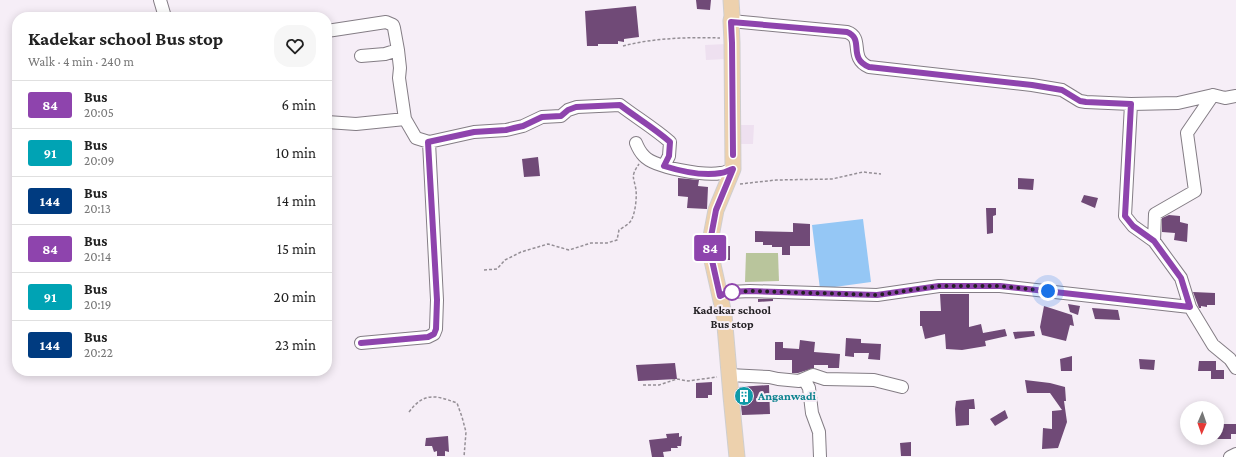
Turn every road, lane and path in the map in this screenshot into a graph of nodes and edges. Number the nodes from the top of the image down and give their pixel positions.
1 (160, 0) edge
2 (731, 0) edge
3 (164, 12) edge
4 (731, 22) junction
5 (332, 30) edge
6 (732, 43) junction
7 (623, 46) dead end
8 (398, 50) junction
9 (361, 56) dead end
10 (1213, 95) junction
11 (1236, 96) edge
12 (1131, 104) junction
13 (405, 119) junction
14 (332, 122) edge
15 (428, 142) junction
16 (636, 144) dead end
17 (645, 157) junction
18 (664, 166) junction
19 (733, 169) junction
20 (881, 174) dead end
21 (735, 185) dead end
22 (1154, 241) junction
23 (484, 270) dead end
24 (720, 296) junction
25 (1190, 307) junction
26 (361, 343) dead end
27 (1236, 368) edge
28 (729, 375) junction
29 (804, 379) junction
30 (643, 385) dead end
31 (902, 386) dead end
32 (409, 412) dead end
33 (1236, 454) edge
34 (464, 457) edge
35 (737, 457) edge
36 (820, 457) edge
37 (1230, 457) edge

1 - 3 street
2 - 4 main road
4 - 6 main road
4 - 12 street
5 - 8 street
6 - 7 path
6 - 19 main road
8 - 9 street
8 - 13 street
10 - 11 street
10 - 12 street
10 - 22 street
12 - 22 street
13 - 14 street
13 - 15 street
15 - 18 street
15 - 26 street
16 - 17 street
17 - 18 street
17 - 23 path
18 - 19 street
19 - 24 main road
20 - 21 path
22 - 25 street
24 - 25 street
24 - 28 main road
25 - 27 street
28 - 29 street
28 - 30 path
28 - 35 main road
29 - 31 street
29 - 36 street
32 - 34 path
33 - 37 street

